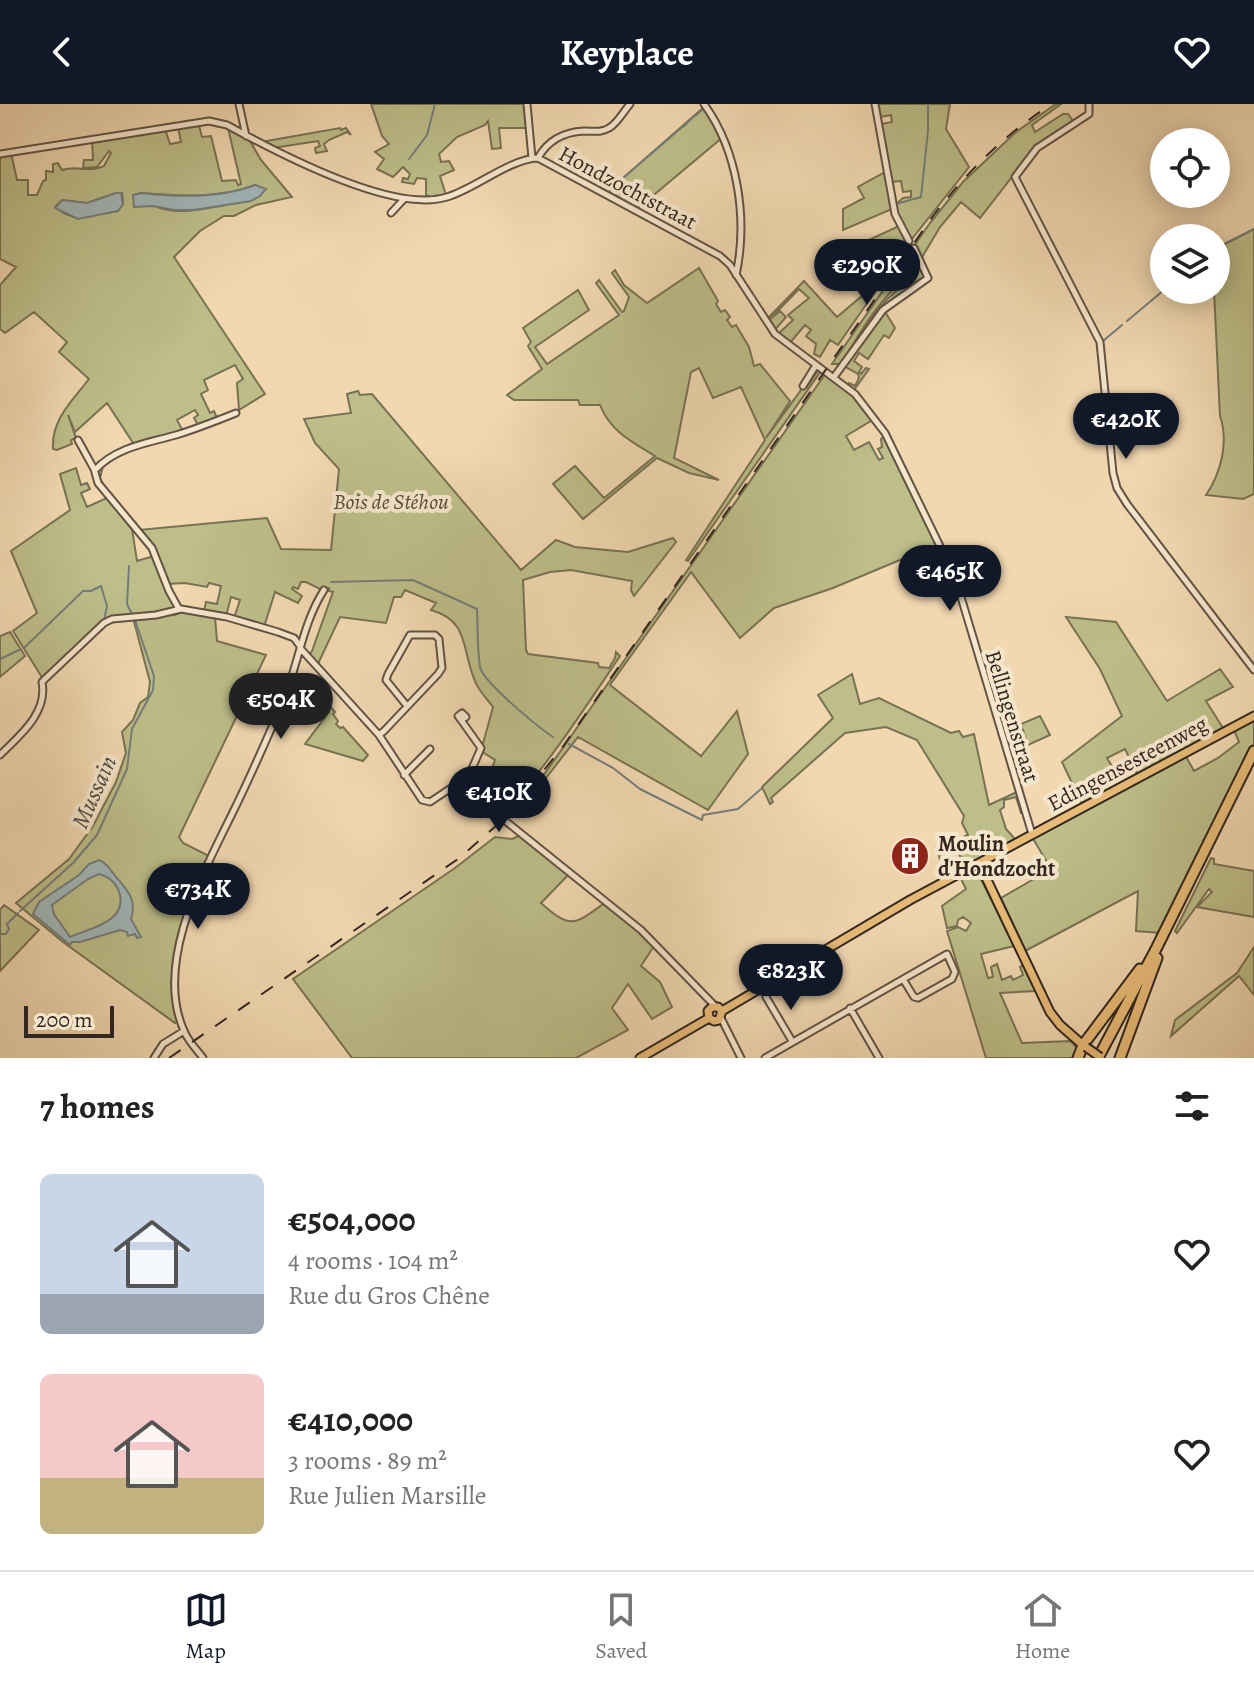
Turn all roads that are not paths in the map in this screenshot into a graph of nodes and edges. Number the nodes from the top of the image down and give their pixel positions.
1 (239, 104) edge
2 (527, 104) edge
3 (630, 104) edge
4 (704, 104) edge
5 (875, 104) edge
6 (1089, 104) edge
7 (246, 136) junction
8 (0, 154) edge
9 (535, 158) junction
10 (404, 199) junction
11 (391, 213) dead end
12 (909, 241) dead end
13 (914, 248) dead end
14 (734, 266) junction
15 (816, 365) junction
16 (834, 377) junction
17 (803, 386) dead end
18 (236, 413) dead end
19 (885, 433) joint
20 (78, 440) dead end
21 (95, 471) junction
22 (324, 590) dead end
23 (179, 609) junction
24 (300, 647) junction
25 (1254, 670) edge
26 (407, 706) junction
27 (1254, 716) edge
28 (461, 720) dead end
29 (379, 735) junction
30 (430, 749) dead end
31 (1254, 751) edge
32 (0, 755) edge
33 (1254, 762) edge
34 (404, 775) junction
35 (464, 787) junction
36 (1032, 834) junction
37 (979, 863) junction
38 (1157, 947) junction
39 (1157, 958) junction
40 (903, 979) junction
41 (766, 997) dead end
42 (850, 1008) junction
43 (715, 1014) junction
44 (184, 1031) junction
45 (792, 1041) junction
46 (1085, 1046) junction
47 (154, 1058) edge
48 (203, 1058) edge
49 (640, 1058) edge
50 (741, 1058) edge
51 (765, 1058) edge
52 (879, 1058) edge
53 (1078, 1058) edge
54 (1101, 1058) edge
55 (1120, 1058) edge

1 - 7 street
2 - 9 street
3 - 9 street
4 - 14 street
5 - 12 street
6 - 25 street
7 - 8 street, Hondzochtstraat
7 - 10 street, Hondzochtstraat
9 - 10 street, Hondzochtstraat
9 - 14 street, Hondzochtstraat
10 - 11 street
13 - 16 street
14 - 15 street, Hondzochtstraat
15 - 16 street, Hondzochtstraat
15 - 17 street
16 - 19 street, Hondzochtstraat
18 - 21 street
19 - 36 street, Bellingenstraat
20 - 21 street
21 - 23 street
22 - 24 street
23 - 24 street
23 - 32 street
24 - 29 street
24 - 44 street
26 - 26 street
26 - 29 street
27 - 36 main road, Edingensesteenweg
28 - 35 street
29 - 34 street
30 - 34 street
31 - 38 highway
33 - 39 highway
34 - 35 street
35 - 43 street
36 - 37 main road, Edingensesteenweg
37 - 43 main road, Edingensesteenweg
37 - 46 main road
38 - 46 highway
38 - 54 highway
39 - 54 highway
39 - 55 highway
40 - 40 street
40 - 42 street
41 - 45 street
42 - 45 street
42 - 52 street
43 - 49 main road, Edingensesteenweg
43 - 50 street
44 - 47 street
44 - 48 street
45 - 51 street
46 - 53 highway
46 - 54 main road, bridge

